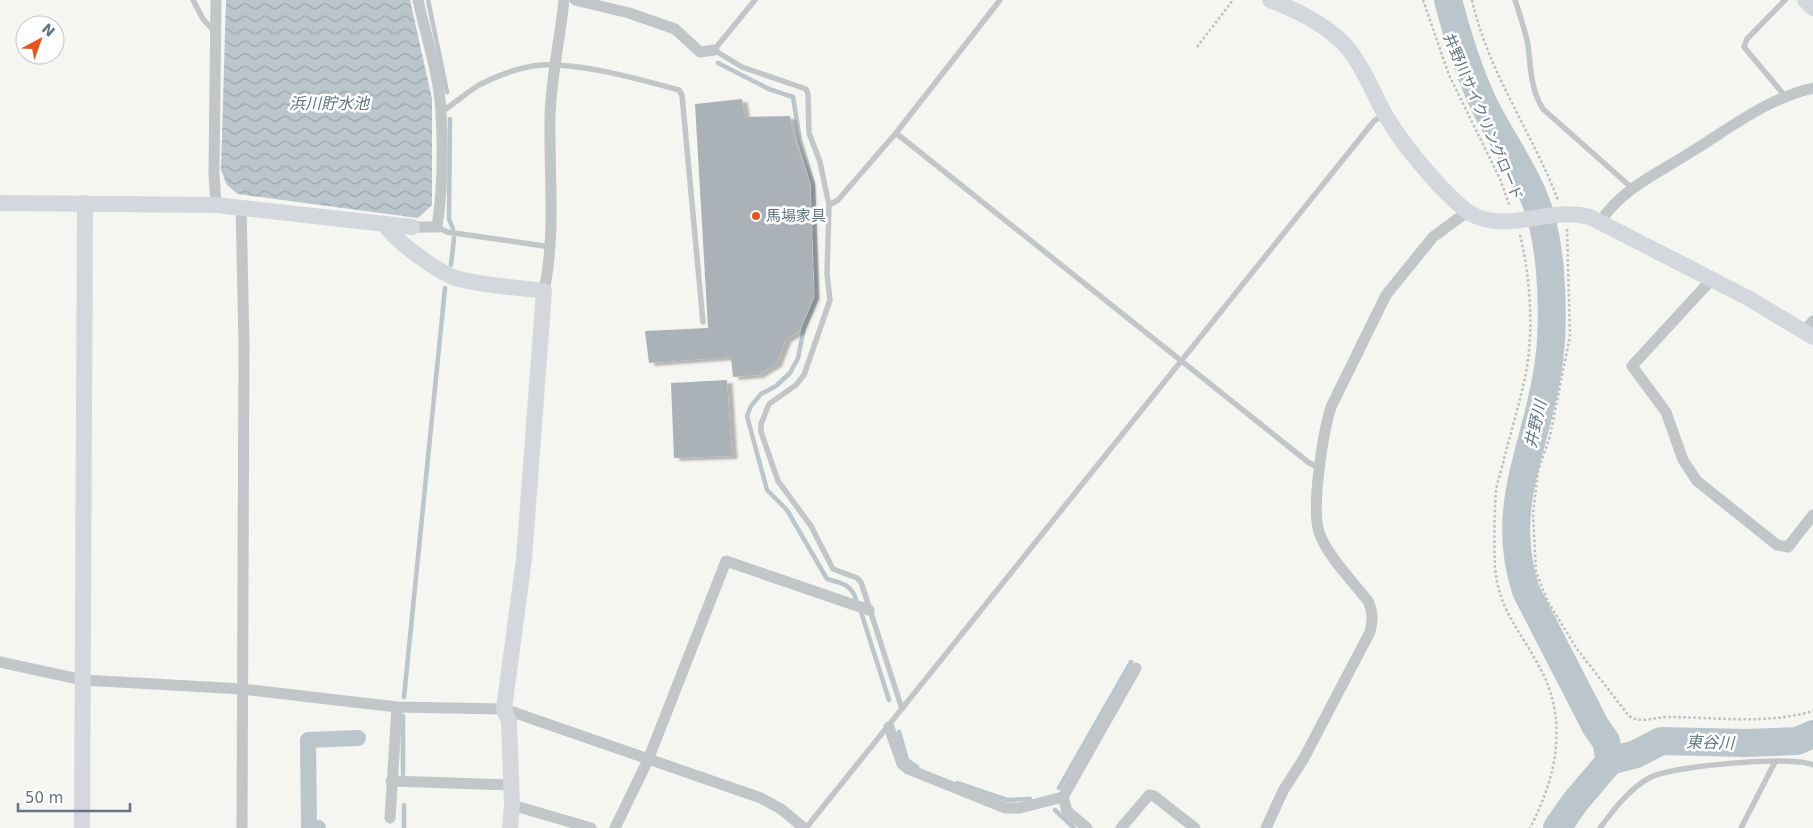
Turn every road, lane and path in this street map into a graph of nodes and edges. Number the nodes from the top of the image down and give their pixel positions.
1 (193, 0) edge
2 (216, 0) edge
3 (418, 0) edge
4 (564, 0) edge
5 (575, 0) edge
6 (755, 0) edge
7 (1000, 0) edge
8 (1233, 0) edge
9 (1270, 0) edge
10 (1423, 0) edge
11 (1472, 0) edge
12 (1515, 0) edge
13 (1785, 0) edge
14 (1805, 0) edge
15 (1813, 8) edge
16 (217, 33) junction
17 (1197, 46) dead end
18 (714, 50) junction
19 (555, 65) junction
20 (1813, 88) edge
21 (1785, 96) junction
22 (441, 112) junction
23 (1384, 114) junction
24 (896, 133) junction
25 (1632, 188) junction
26 (0, 203) edge
27 (85, 203) junction
28 (216, 205) junction
29 (829, 205) junction
30 (241, 207) junction
31 (1467, 212) junction
32 (1561, 214) junction
33 (1516, 220) junction
34 (1601, 221) junction
35 (385, 224) junction
36 (412, 227) joint
37 (438, 227) junction
38 (551, 247) junction
39 (1712, 279) junction
40 (544, 291) junction
41 (703, 322) dead end
42 (1810, 330) edge
43 (1180, 360) junction
44 (1319, 468) junction
45 (1813, 515) edge
46 (869, 610) junction
47 (0, 662) edge
48 (1136, 668) dead end
49 (82, 680) junction
50 (242, 689) junction
51 (396, 707) junction
52 (504, 708) junction
53 (902, 709) junction
54 (1813, 711) edge
55 (889, 727) junction
56 (648, 760) junction
57 (1775, 762) junction
58 (1813, 765) edge
59 (391, 781) junction
60 (510, 785) junction
61 (1063, 797) junction
62 (512, 805) junction
63 (390, 818) dead end
64 (82, 828) edge
65 (242, 828) edge
66 (510, 828) edge
67 (591, 828) edge
68 (615, 828) edge
69 (805, 828) edge
70 (1087, 828) edge
71 (1121, 828) edge
72 (1195, 828) edge
73 (1266, 828) edge
74 (1530, 828) edge
75 (1600, 828) edge
76 (1740, 828) edge

1 - 16 lane
2 - 16 street
3 - 22 street
4 - 19 street
5 - 18 street
6 - 18 lane
7 - 24 lane
8 - 17 path
9 - 23 street
10 - 33 path, 井野川サイクリングロード
11 - 32 path
12 - 25 lane
13 - 21 lane
14 - 15 street
16 - 28 street
18 - 29 lane
19 - 22 lane
19 - 38 street
19 - 41 lane
20 - 21 street
21 - 25 street
22 - 37 street
23 - 31 street
23 - 43 lane
24 - 29 lane
24 - 43 lane
25 - 34 street
26 - 27 street
27 - 28 street
27 - 49 street
28 - 30 street
29 - 46 lane
30 - 35 street
30 - 50 street
31 - 33 street
31 - 44 street
32 - 33 street
32 - 34 street
32 - 54 path
33 - 74 path, 井野川サイクリングロード
34 - 39 street
35 - 36 street
35 - 40 street
36 - 37 street
37 - 38 lane
38 - 40 street
39 - 42 street
39 - 45 street
40 - 52 street
43 - 44 lane
43 - 53 lane
44 - 73 street
46 - 53 lane
46 - 56 street
47 - 49 street
48 - 61 street
49 - 50 street
49 - 64 street
50 - 51 street
50 - 65 street
51 - 52 street
51 - 59 street
52 - 56 street
52 - 60 street
53 - 55 lane
55 - 61 street
55 - 69 lane
56 - 68 street
56 - 69 street
57 - 58 lane
57 - 75 lane
57 - 76 lane
59 - 60 street
59 - 63 street
60 - 62 street
61 - 70 street
62 - 66 street
62 - 67 street
71 - 72 street

